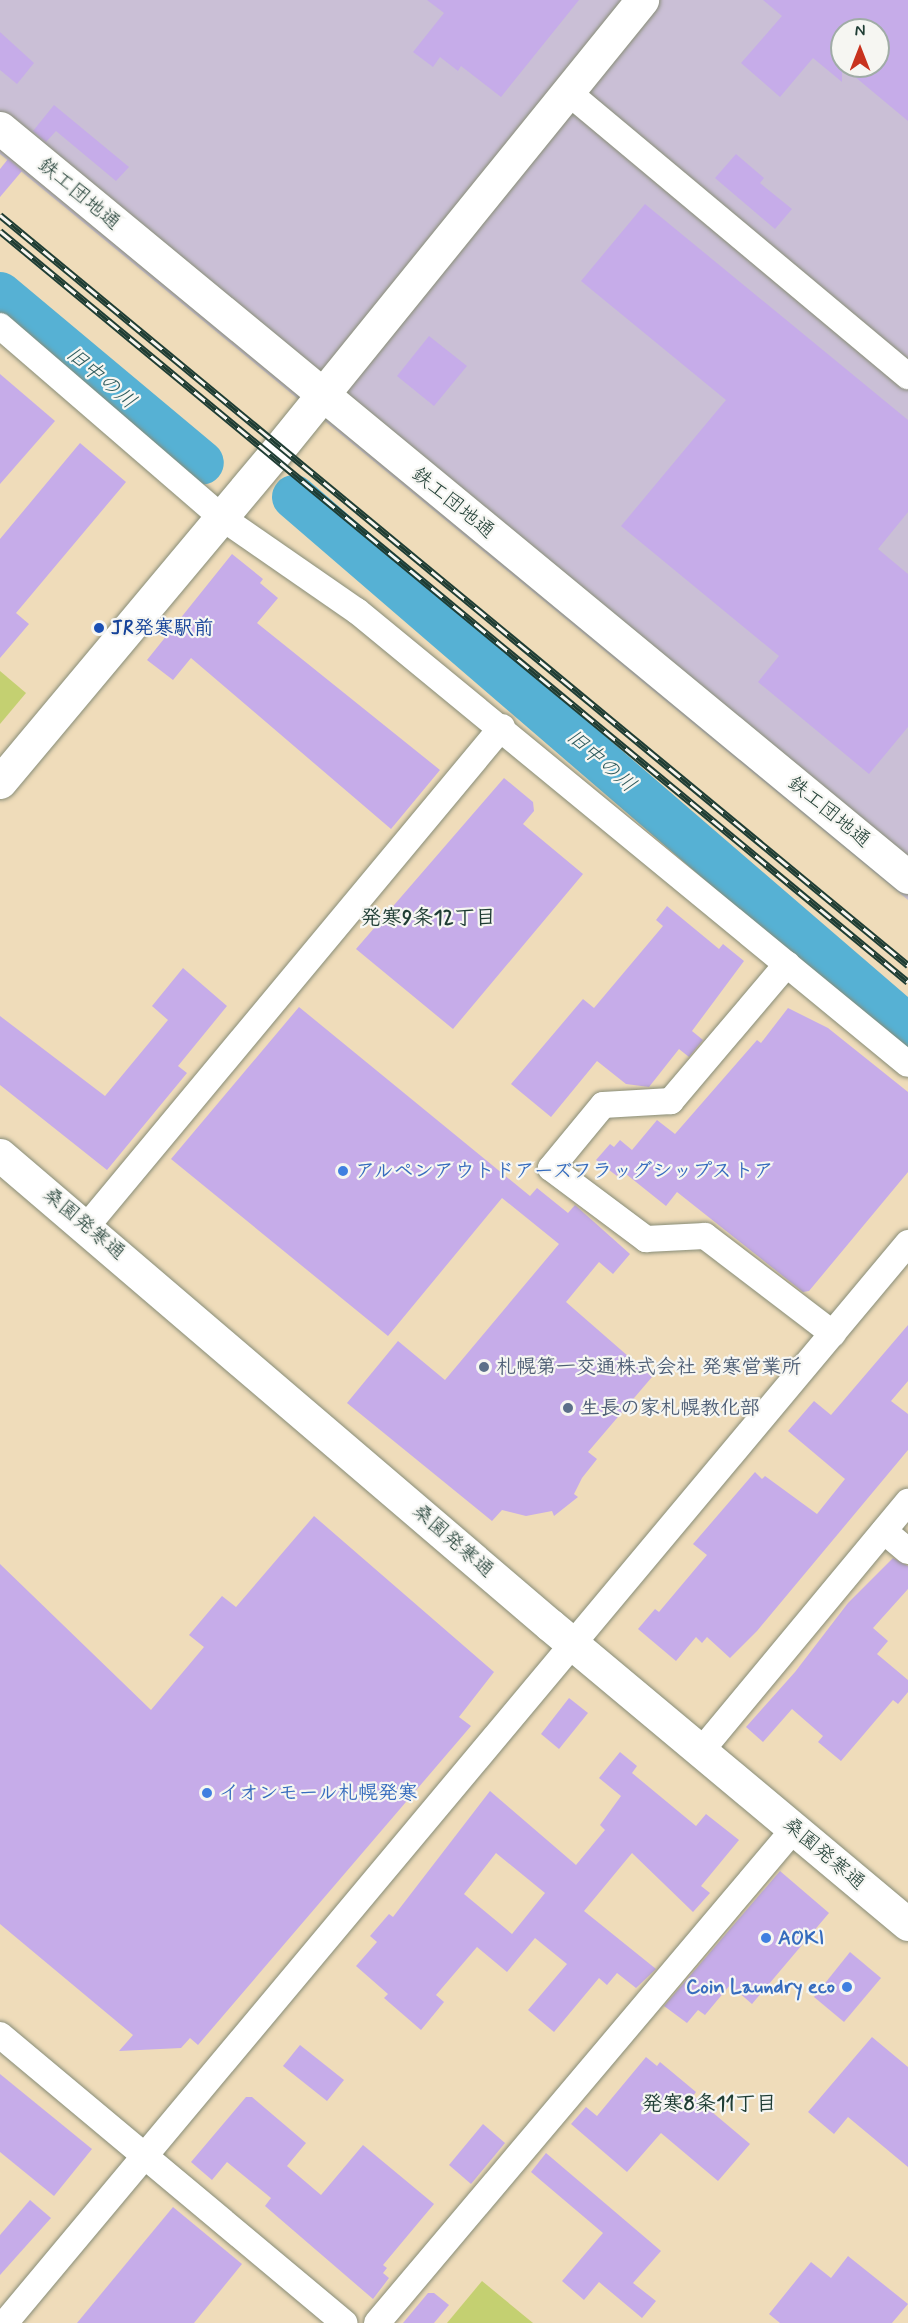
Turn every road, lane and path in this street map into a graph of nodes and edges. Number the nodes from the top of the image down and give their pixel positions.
1 (642, 0) edge
2 (568, 92) junction
3 (0, 128) edge
4 (0, 326) edge
5 (908, 376) edge
6 (322, 396) junction
7 (221, 517) junction
8 (502, 727) junction
9 (0, 782) edge
10 (908, 877) edge
11 (787, 964) junction
12 (908, 1064) edge
13 (0, 1155) edge
14 (87, 1226) junction
15 (908, 1244) edge
16 (833, 1334) junction
17 (908, 1502) edge
18 (884, 1531) junction
19 (908, 1551) edge
20 (574, 1642) junction
21 (700, 1751) junction
22 (794, 1828) junction
23 (908, 1924) edge
24 (0, 2035) edge
25 (145, 2157) junction
26 (5, 2323) edge
27 (344, 2323) edge
28 (376, 2323) edge

1 - 2 street
2 - 5 street
2 - 6 street
3 - 6 street, 鉄工団地通
4 - 7 street
6 - 7 street
6 - 10 street, 鉄工団地通
7 - 8 street
7 - 9 street
8 - 11 street
8 - 14 street
11 - 12 street
11 - 16 street
13 - 14 street, 桑園発寒通
14 - 20 street, 桑園発寒通
15 - 16 street
16 - 20 street
17 - 18 street
18 - 19 street
18 - 21 street
20 - 21 street, 桑園発寒通
20 - 25 street
21 - 22 street, 桑園発寒通
22 - 23 street, 桑園発寒通
22 - 28 street
24 - 25 street
25 - 26 street
25 - 27 street

